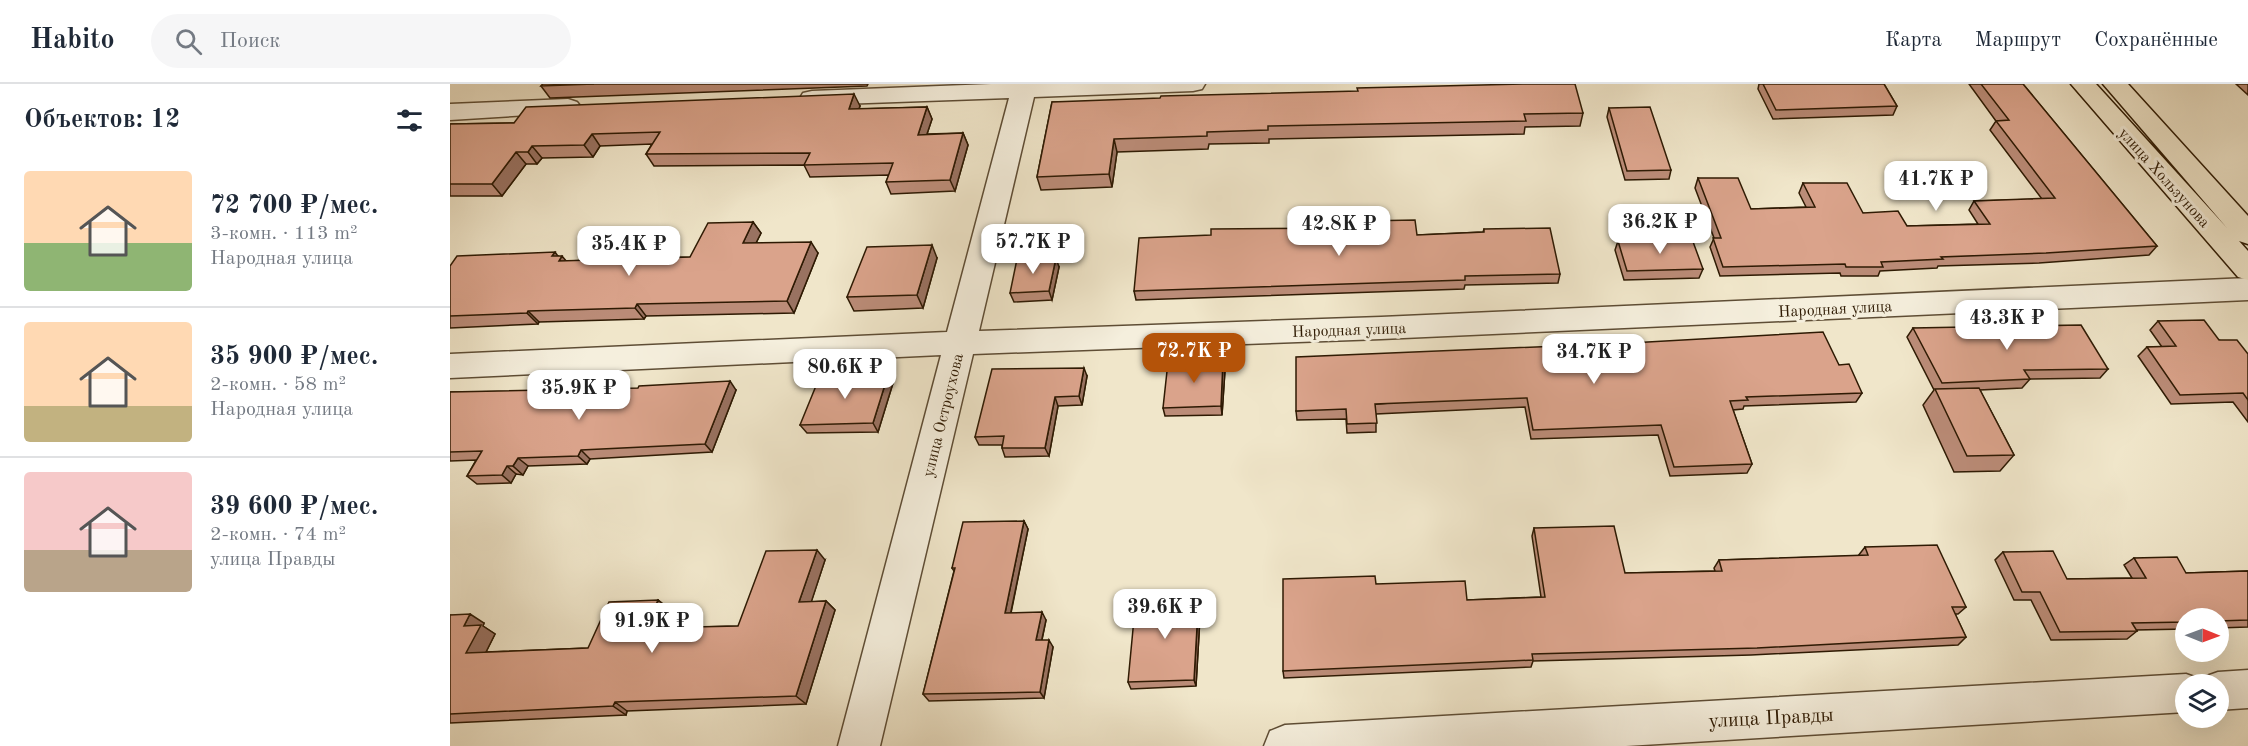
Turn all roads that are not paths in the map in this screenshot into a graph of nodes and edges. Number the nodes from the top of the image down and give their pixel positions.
1 (1193, 84) edge
2 (2083, 84) edge
3 (2115, 84) edge
4 (1024, 87) edge
5 (785, 99) edge
6 (593, 106) edge
7 (450, 112) edge
8 (2248, 234) edge
9 (2248, 270) edge
10 (2248, 289) edge
11 (960, 343) junction
12 (450, 366) edge
13 (2248, 689) edge
14 (2229, 690) edge
15 (2175, 694) edge
16 (859, 746) edge
17 (1285, 746) edge

1 - 4 street
2 - 9 main road, улица Хользунова
3 - 8 main road, улица Хользунова
4 - 5 street
4 - 11 street, улица Остроухова
6 - 7 street
10 - 11 street, Народная улица
11 - 12 street, Народная улица
11 - 16 street, улица Остроухова
13 - 14 street
15 - 17 street, улица Правды

